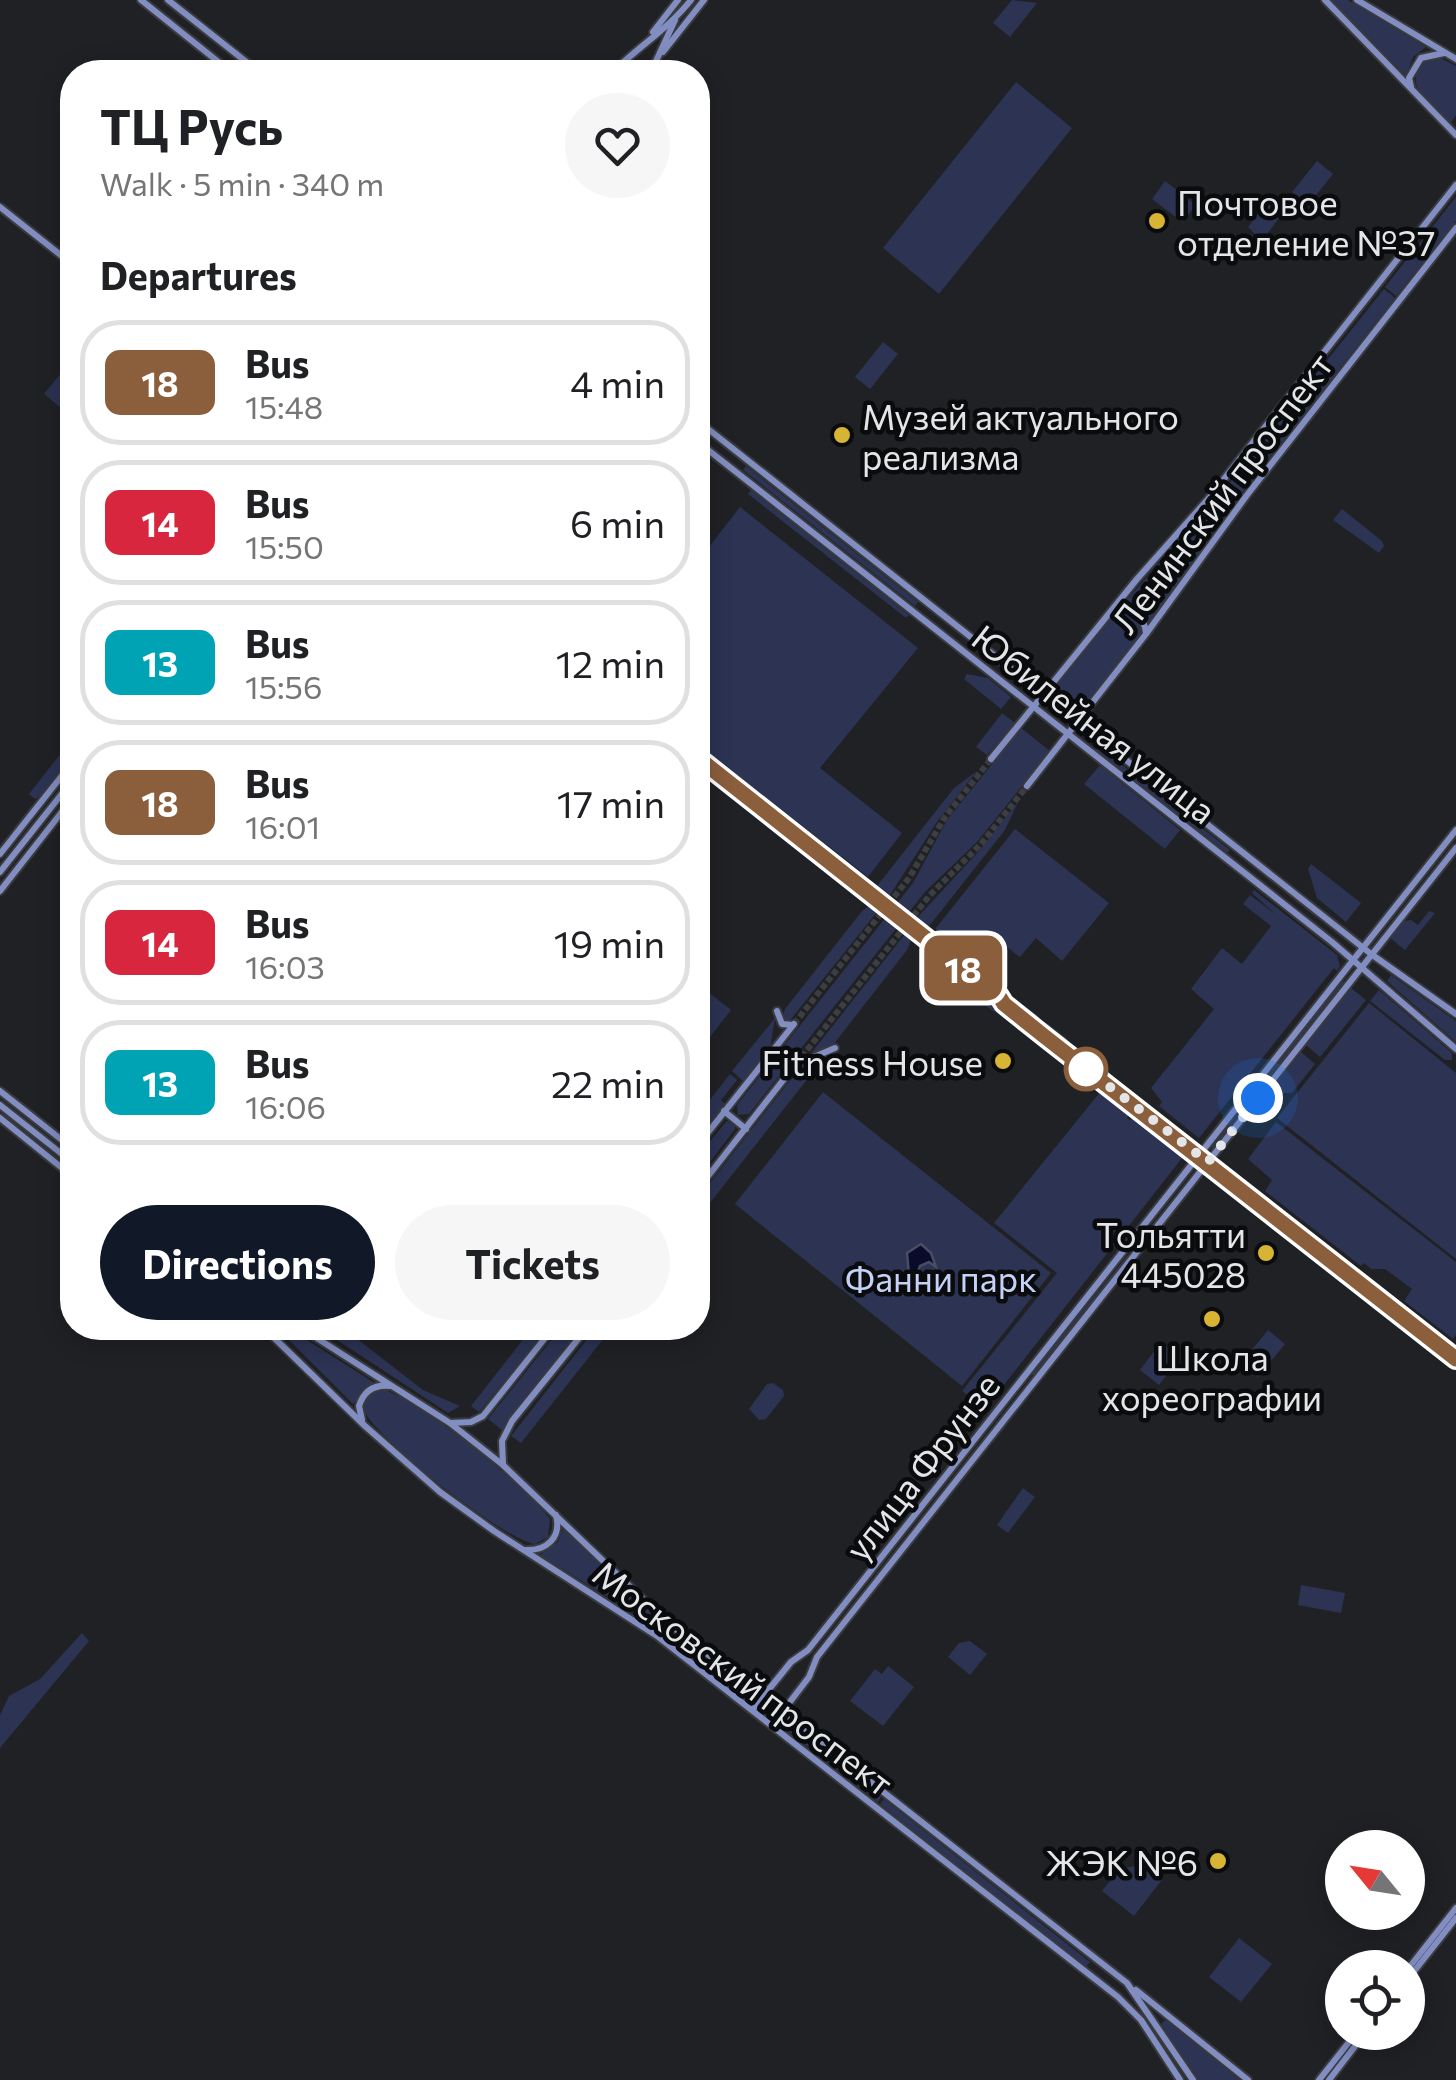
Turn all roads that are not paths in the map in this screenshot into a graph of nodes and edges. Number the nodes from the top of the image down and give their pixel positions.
1 (140, 0) edge
2 (168, 0) edge
3 (678, 0) edge
4 (691, 0) edge
5 (704, 0) edge
6 (1325, 0) edge
7 (1356, 0) edge
8 (676, 19) junction
9 (650, 38) junction
10 (664, 50) junction
11 (1446, 53) junction
12 (1456, 59) edge
13 (216, 60) edge
14 (244, 60) edge
15 (626, 60) edge
16 (658, 60) edge
17 (1412, 90) junction
18 (1455, 135) edge
19 (1456, 185) edge
20 (0, 206) edge
21 (1456, 228) edge
22 (60, 254) edge
23 (710, 430) edge
24 (710, 451) edge
25 (1113, 608) junction
26 (1146, 634) junction
27 (1043, 694) junction
28 (1032, 706) junction
29 (1078, 722) junction
30 (1068, 734) junction
31 (991, 759) tunnel mouth
32 (710, 768) edge
33 (60, 778) edge
34 (1027, 786) tunnel mouth
35 (60, 795) edge
36 (60, 814) edge
37 (1456, 830) edge
38 (1456, 848) edge
39 (0, 854) edge
40 (0, 872) edge
41 (0, 891) edge
42 (1363, 948) junction
43 (1371, 954) junction
44 (1353, 960) junction
45 (1361, 967) junction
46 (778, 1011) dead end
47 (1456, 1014) edge
48 (1032, 1022) dead end
49 (1043, 1031) dead end
50 (1060, 1044) dead end
51 (835, 1048) dead end
52 (1456, 1049) edge
53 (1070, 1052) dead end
54 (0, 1091) edge
55 (0, 1105) edge
56 (724, 1111) junction
57 (0, 1118) edge
58 (746, 1128) junction
59 (710, 1129) edge
60 (60, 1138) edge
61 (60, 1152) edge
62 (1199, 1155) junction
63 (1208, 1162) junction
64 (60, 1166) edge
65 (710, 1174) edge
66 (1124, 1249) junction
67 (1133, 1256) junction
68 (276, 1340) edge
69 (320, 1340) edge
70 (543, 1340) edge
71 (578, 1340) edge
72 (1456, 1358) edge
73 (394, 1386) junction
74 (450, 1423) junction
75 (365, 1426) junction
76 (968, 1448) junction
77 (976, 1455) junction
78 (503, 1465) junction
79 (952, 1468) junction
80 (960, 1475) junction
81 (554, 1512) junction
82 (524, 1550) junction
83 (808, 1650) junction
84 (817, 1657) junction
85 (794, 1659) junction
86 (811, 1672) junction
87 (762, 1696) junction
88 (752, 1708) junction
89 (782, 1712) junction
90 (773, 1724) junction
91 (1456, 1908) edge
92 (1456, 1918) edge
93 (1423, 1950) edge
94 (1425, 1957) edge
95 (1114, 1973) junction
96 (1127, 1983) junction
97 (1104, 1986) junction
98 (1146, 2010) junction
99 (1142, 2020) junction
100 (1343, 2050) edge
101 (1352, 2050) edge
102 (1180, 2080) edge
103 (1193, 2080) edge
104 (1248, 2080) edge
105 (1319, 2080) edge
106 (1328, 2080) edge

1 - 13 main road
2 - 14 main road
3 - 9 main road
4 - 8 main road
5 - 10 main road
6 - 17 main road
7 - 11 main road
8 - 9 main road
8 - 10 main road
9 - 10 main road
9 - 15 main road
10 - 16 main road
11 - 12 main road
11 - 17 main road
17 - 18 main road
19 - 25 main road, Ленинский проспект
20 - 22 main road
21 - 26 main road, Ленинский проспект
23 - 27 main road, Юбилейная улица
24 - 28 main road, Юбилейная улица
25 - 26 main road
25 - 27 main road, Ленинский проспект
26 - 29 main road, Ленинский проспект
27 - 28 main road, Ленинский проспект
27 - 29 main road, Юбилейная улица
28 - 30 main road, Юбилейная улица
28 - 31 main road, Ленинский проспект
29 - 30 main road, Ленинский проспект
29 - 42 main road, Юбилейная улица
30 - 34 main road, Ленинский проспект
30 - 44 main road, Юбилейная улица
32 - 48 main road, bridge
33 - 39 main road
35 - 40 main road
36 - 41 main road
37 - 42 main road, улица Фрунзе
38 - 43 main road, улица Фрунзе
42 - 43 main road, Юбилейная улица
42 - 44 main road, улица Фрунзе
43 - 45 main road, улица Фрунзе
43 - 47 main road, Юбилейная улица
44 - 45 main road, Юбилейная улица
44 - 62 main road, улица Фрунзе
45 - 52 main road, Юбилейная улица
45 - 63 main road, улица Фрунзе
46 - 56 main road
49 - 50 main road
51 - 58 main road
53 - 62 main road
54 - 60 main road
55 - 61 main road
56 - 58 main road
56 - 59 main road
57 - 64 main road
58 - 65 main road
62 - 63 main road
62 - 66 main road, улица Фрунзе
63 - 67 main road, улица Фрунзе
63 - 72 main road
66 - 67 main road
66 - 76 main road, улица Фрунзе
67 - 77 main road, улица Фрунзе
68 - 75 main road, Московский проспект
69 - 73 main road, Московский проспект
70 - 74 main road
71 - 78 main road
73 - 74 main road, Московский проспект
73 - 75 main road
74 - 78 main road, Московский проспект
75 - 82 main road, Московский проспект
76 - 77 main road
76 - 79 main road, улица Фрунзе
77 - 80 main road, улица Фрунзе
78 - 81 main road, Московский проспект
79 - 80 main road
79 - 83 main road, улица Фрунзе
80 - 84 main road, улица Фрунзе
81 - 82 main road
81 - 87 main road, Московский проспект
82 - 88 main road, Московский проспект
83 - 84 main road
83 - 85 main road, улица Фрунзе
84 - 86 main road, улица Фрунзе
85 - 86 main road
85 - 87 main road, улица Фрунзе
86 - 89 main road, улица Фрунзе
87 - 88 main road, улица Фрунзе
87 - 89 main road, Московский проспект
88 - 90 main road, Московский проспект
89 - 90 main road, улица Фрунзе
89 - 95 main road, Московский проспект
90 - 97 main road, Московский проспект
91 - 93 main road
92 - 94 main road
95 - 96 main road, Московский проспект
95 - 97 main road
96 - 98 main road, Московский проспект
96 - 104 main road, Московский проспект
97 - 99 main road, Московский проспект
98 - 99 main road
98 - 103 main road, Московский проспект
99 - 102 main road, Московский проспект
100 - 105 main road
101 - 106 main road

